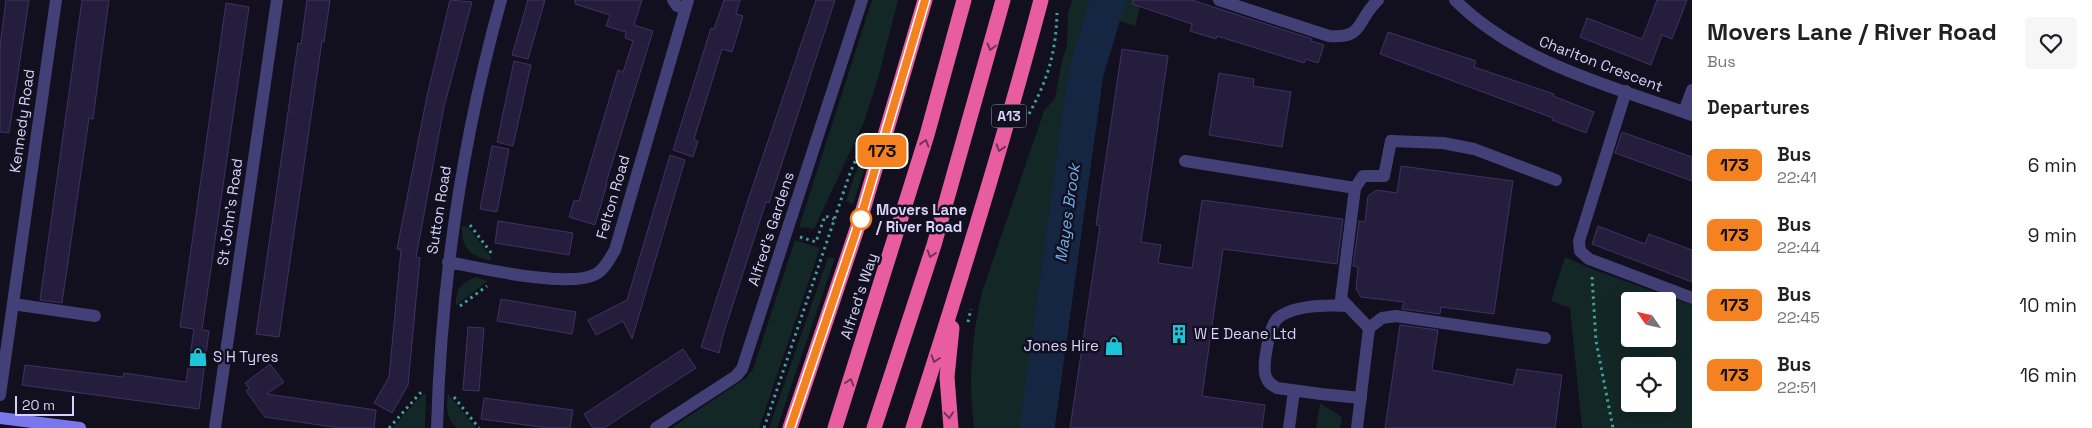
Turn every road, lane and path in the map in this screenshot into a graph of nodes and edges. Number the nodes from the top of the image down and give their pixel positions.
1 (56, 0) edge
2 (277, 0) edge
3 (501, 0) edge
4 (673, 0) edge
5 (862, 0) edge
6 (925, 0) edge
7 (964, 0) edge
8 (1003, 0) edge
9 (1041, 0) edge
10 (1219, 0) edge
11 (1378, 0) edge
12 (1455, 0) edge
13 (686, 4) edge
14 (1058, 6) dead end
15 (1692, 90) edge
16 (1626, 91) junction
17 (1688, 114) edge
18 (1026, 123) dead end
19 (1185, 161) dead end
20 (1556, 180) dead end
21 (1355, 188) junction
22 (841, 199) dead end
23 (466, 219) dead end
24 (834, 219) junction
25 (795, 235) dead end
26 (496, 259) dead end
27 (1589, 259) junction
28 (448, 262) junction
29 (492, 282) dead end
30 (956, 296) junction
31 (1692, 298) edge
32 (972, 303) dead end
33 (13, 304) junction
34 (1348, 306) junction
35 (454, 311) dead end
36 (95, 316) dead end
37 (968, 326) dead end
38 (1369, 328) junction
39 (1545, 338) dead end
40 (426, 387) dead end
41 (1294, 391) junction
42 (453, 395) dead end
43 (0, 396) edge
44 (1361, 398) junction
45 (0, 418) edge
46 (80, 428) edge
47 (215, 428) edge
48 (389, 428) edge
49 (436, 428) edge
50 (479, 428) edge
51 (656, 428) edge
52 (764, 428) edge
53 (790, 428) edge
54 (834, 428) edge
55 (874, 428) edge
56 (913, 428) edge
57 (951, 428) edge
58 (1289, 428) edge
59 (1357, 428) edge
60 (1613, 428) edge

1 - 33 street, Kennedy Road
2 - 47 street, St John's Road
3 - 28 street, Sutton Road
4 - 13 street, Felton Road
5 - 51 street, Alfred's Gardens
6 - 53 highway
54 -> 7 highway, Alfred's Way
8 -> 55 highway, A13
9 -> 30 highway, A13
10 - 11 street
12 - 16 street, Charlton Crescent
13 - 28 street, Felton Road
14 - 18 path
15 - 17 street
16 - 17 street, Charlton Crescent
16 - 27 street
19 - 21 street
20 - 21 street
21 - 34 street
22 - 24 path
23 - 26 path
24 - 25 path
24 - 52 path
27 - 31 street
27 - 60 path
28 - 49 street, Sutton Road
29 - 35 path
30 -> 56 highway, A13
30 -> 57 highway
32 - 37 path
33 - 36 street
33 - 43 street, Kennedy Road
34 - 38 street
34 - 41 street
38 - 39 street
38 - 44 street
40 - 48 path
41 - 44 street
41 - 58 street
42 - 50 path
44 - 59 street
45 - 46 street

